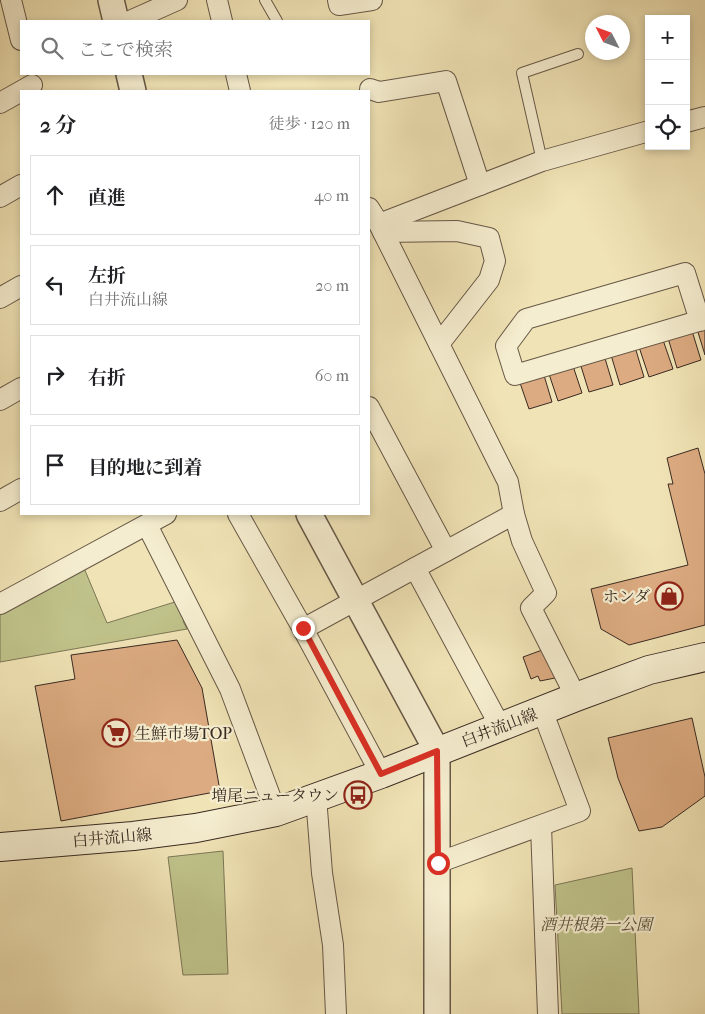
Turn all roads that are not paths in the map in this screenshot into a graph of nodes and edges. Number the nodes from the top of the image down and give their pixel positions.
1 (11, 0) edge
2 (111, 0) edge
3 (177, 0) edge
4 (216, 0) edge
5 (265, 0) edge
6 (338, 0) edge
7 (372, 0) edge
8 (0, 7) edge
9 (116, 20) edge
10 (132, 20) edge
11 (222, 20) edge
12 (276, 20) edge
13 (20, 36) edge
14 (578, 54) dead end
15 (129, 75) edge
16 (236, 75) edge
17 (32, 83) edge
18 (370, 89) dead end
19 (20, 90) edge
20 (21, 90) edge
21 (133, 90) edge
22 (240, 90) edge
23 (0, 103) edge
24 (705, 117) edge
25 (690, 121) edge
26 (645, 133) edge
27 (542, 161) junction
28 (480, 185) junction
29 (20, 186) edge
30 (0, 197) edge
31 (377, 222) edge
32 (20, 287) edge
33 (0, 298) edge
34 (702, 320) edge
35 (439, 344) junction
36 (20, 389) edge
37 (0, 400) edge
38 (370, 409) edge
39 (20, 491) edge
40 (0, 501) edge
41 (514, 514) junction
42 (164, 515) edge
43 (239, 515) edge
44 (310, 515) edge
45 (147, 525) junction
46 (446, 552) junction
47 (415, 568) junction
48 (356, 600) junction
49 (0, 604) edge
50 (303, 628) junction
51 (705, 657) edge
52 (576, 697) junction
53 (542, 710) junction
54 (500, 726) junction
55 (437, 751) junction
56 (381, 774) junction
57 (316, 798) junction
58 (276, 812) junction
59 (541, 826) junction
60 (0, 847) edge
61 (438, 863) junction
62 (336, 1014) edge
63 (437, 1014) edge
64 (548, 1014) edge

1 - 8 street
1 - 13 street
2 - 9 street
3 - 10 street
4 - 11 street
5 - 12 lane
6 - 7 street
14 - 27 lane
15 - 21 street
16 - 22 street
17 - 20 street
18 - 28 street
19 - 23 street
24 - 25 street
26 - 27 street
27 - 28 street
28 - 31 street
29 - 30 street
31 - 35 street
31 - 35 street
32 - 33 street
34 - 34 street
35 - 41 street
36 - 37 street
38 - 46 street
39 - 40 street
41 - 46 street
41 - 52 street
42 - 45 street
43 - 50 street
44 - 48 street
45 - 49 street
45 - 58 street
46 - 47 street
47 - 48 street
47 - 54 street
48 - 50 street
48 - 55 street
50 - 56 street
51 - 52 main road, 白井流山線
52 - 53 main road, 白井流山線
53 - 54 main road, 白井流山線
53 - 59 street
54 - 55 main road, 白井流山線
55 - 56 main road, 白井流山線
55 - 61 street
56 - 57 main road, 白井流山線
57 - 58 main road, 白井流山線
57 - 62 street
58 - 60 main road, 白井流山線
59 - 61 street
59 - 64 street
61 - 63 street

